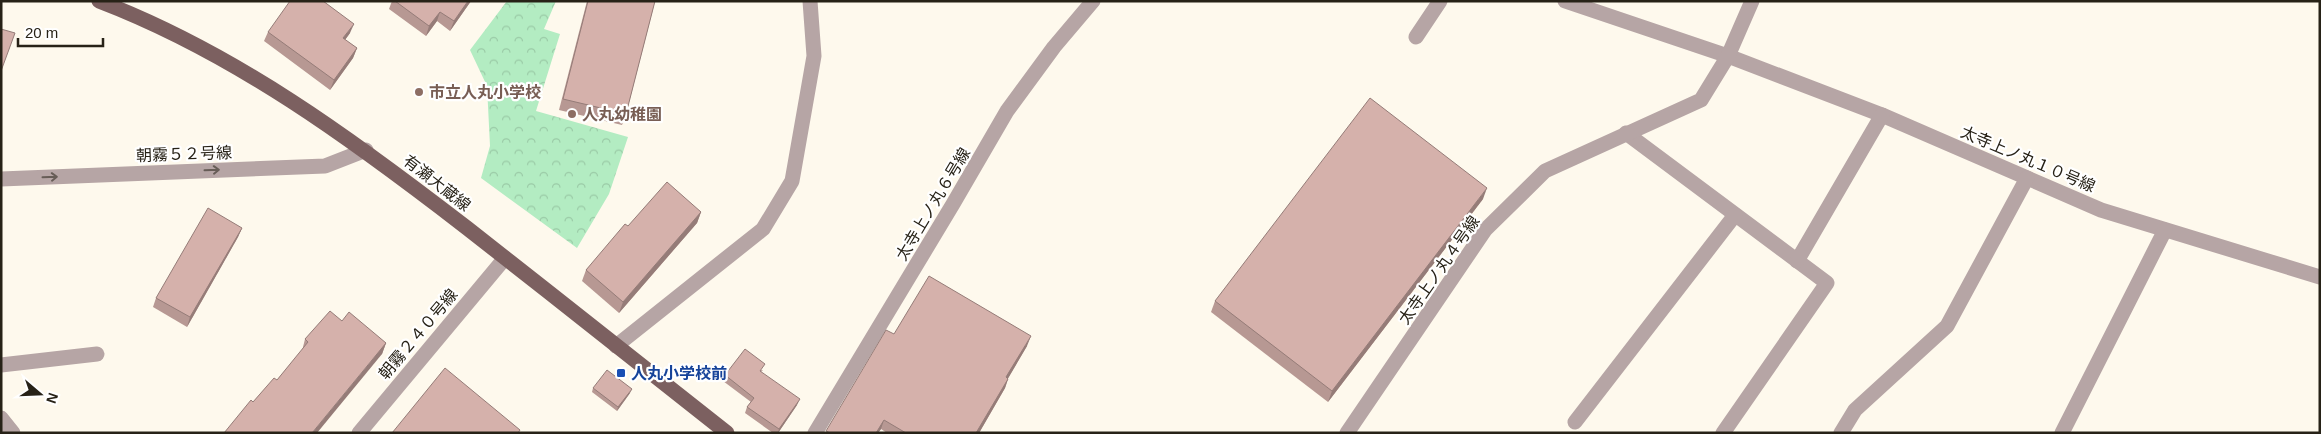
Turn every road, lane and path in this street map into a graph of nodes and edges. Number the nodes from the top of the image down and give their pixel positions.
1 (99, 1) edge
2 (810, 1) edge
3 (1093, 1) edge
4 (1440, 1) edge
5 (1566, 1) edge
6 (1752, 1) edge
7 (1416, 37) dead end
8 (1728, 56) junction
9 (1882, 115) junction
10 (1626, 133) junction
11 (366, 150) junction
12 (2027, 178) junction
13 (1, 179) edge
14 (1735, 214) junction
15 (2165, 230) junction
16 (505, 258) junction
17 (1797, 260) junction
18 (2320, 277) edge
19 (616, 346) junction
20 (97, 354) dead end
21 (1, 365) edge
22 (1, 418) edge
23 (1575, 422) dead end
24 (13, 433) edge
25 (359, 433) edge
26 (727, 433) edge
27 (815, 433) edge
28 (1347, 433) edge
29 (1723, 433) edge
30 (1841, 433) edge
31 (2062, 433) edge

1 - 11 main road, 有瀬大蔵線
2 - 19 street
3 - 27 street, 太寺上ノ丸６号線
4 - 7 street
5 - 8 street, 太寺上ノ丸１０号線
6 - 8 street, 太寺上ノ丸４号線
8 - 9 street, 太寺上ノ丸１０号線
8 - 10 street, 太寺上ノ丸４号線
9 - 12 street, 太寺上ノ丸１０号線
9 - 17 street
10 - 14 street
10 - 28 street, 太寺上ノ丸４号線
13 -> 11 street, 朝霧５２号線
11 - 16 main road, 有瀬大蔵線
12 - 15 street, 太寺上ノ丸１０号線
12 - 30 street
14 - 17 street
14 - 23 street
15 - 18 street, 太寺上ノ丸１０号線
15 - 31 street
16 - 19 main road, 有瀬大蔵線
16 - 25 street, 朝霧２４０号線
17 - 29 street
19 - 26 main road, 有瀬大蔵線
20 - 21 street
22 - 24 street

